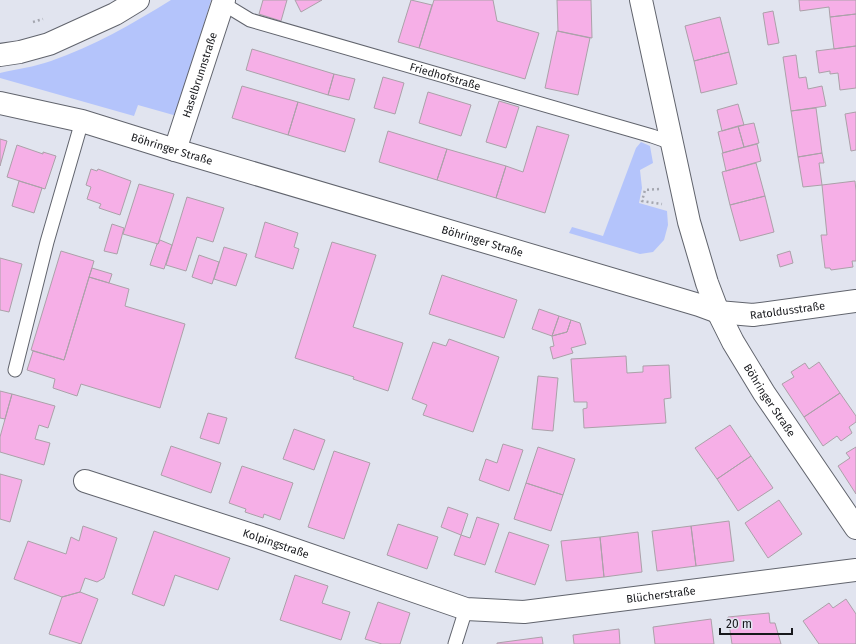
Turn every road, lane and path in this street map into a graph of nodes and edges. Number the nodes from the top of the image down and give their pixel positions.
1 (138, 0) edge
2 (640, 0) edge
3 (223, 1) edge
4 (44, 19) dead end
5 (31, 23) dead end
6 (0, 55) edge
7 (0, 103) edge
8 (82, 121) junction
9 (672, 143) junction
10 (175, 150) junction
11 (856, 301) edge
12 (718, 312) junction
13 (16, 370) dead end
14 (86, 481) dead end
15 (856, 528) edge
16 (856, 570) edge
17 (466, 609) junction
18 (455, 644) edge

1 - 6 street
2 - 9 street
3 - 9 lane, Friedhofstraße
3 - 10 street, Haselbrunnstraße
4 - 5 path
7 - 8 street, Böhringer Straße
8 - 10 street, Böhringer Straße
8 - 13 lane
9 - 12 street
10 - 12 street, Böhringer Straße
11 - 12 street, Ratoldusstraße
12 - 15 street, Böhringer Straße
14 - 17 street, Kolpingstraße
16 - 17 street, Blücherstraße
17 - 18 lane

